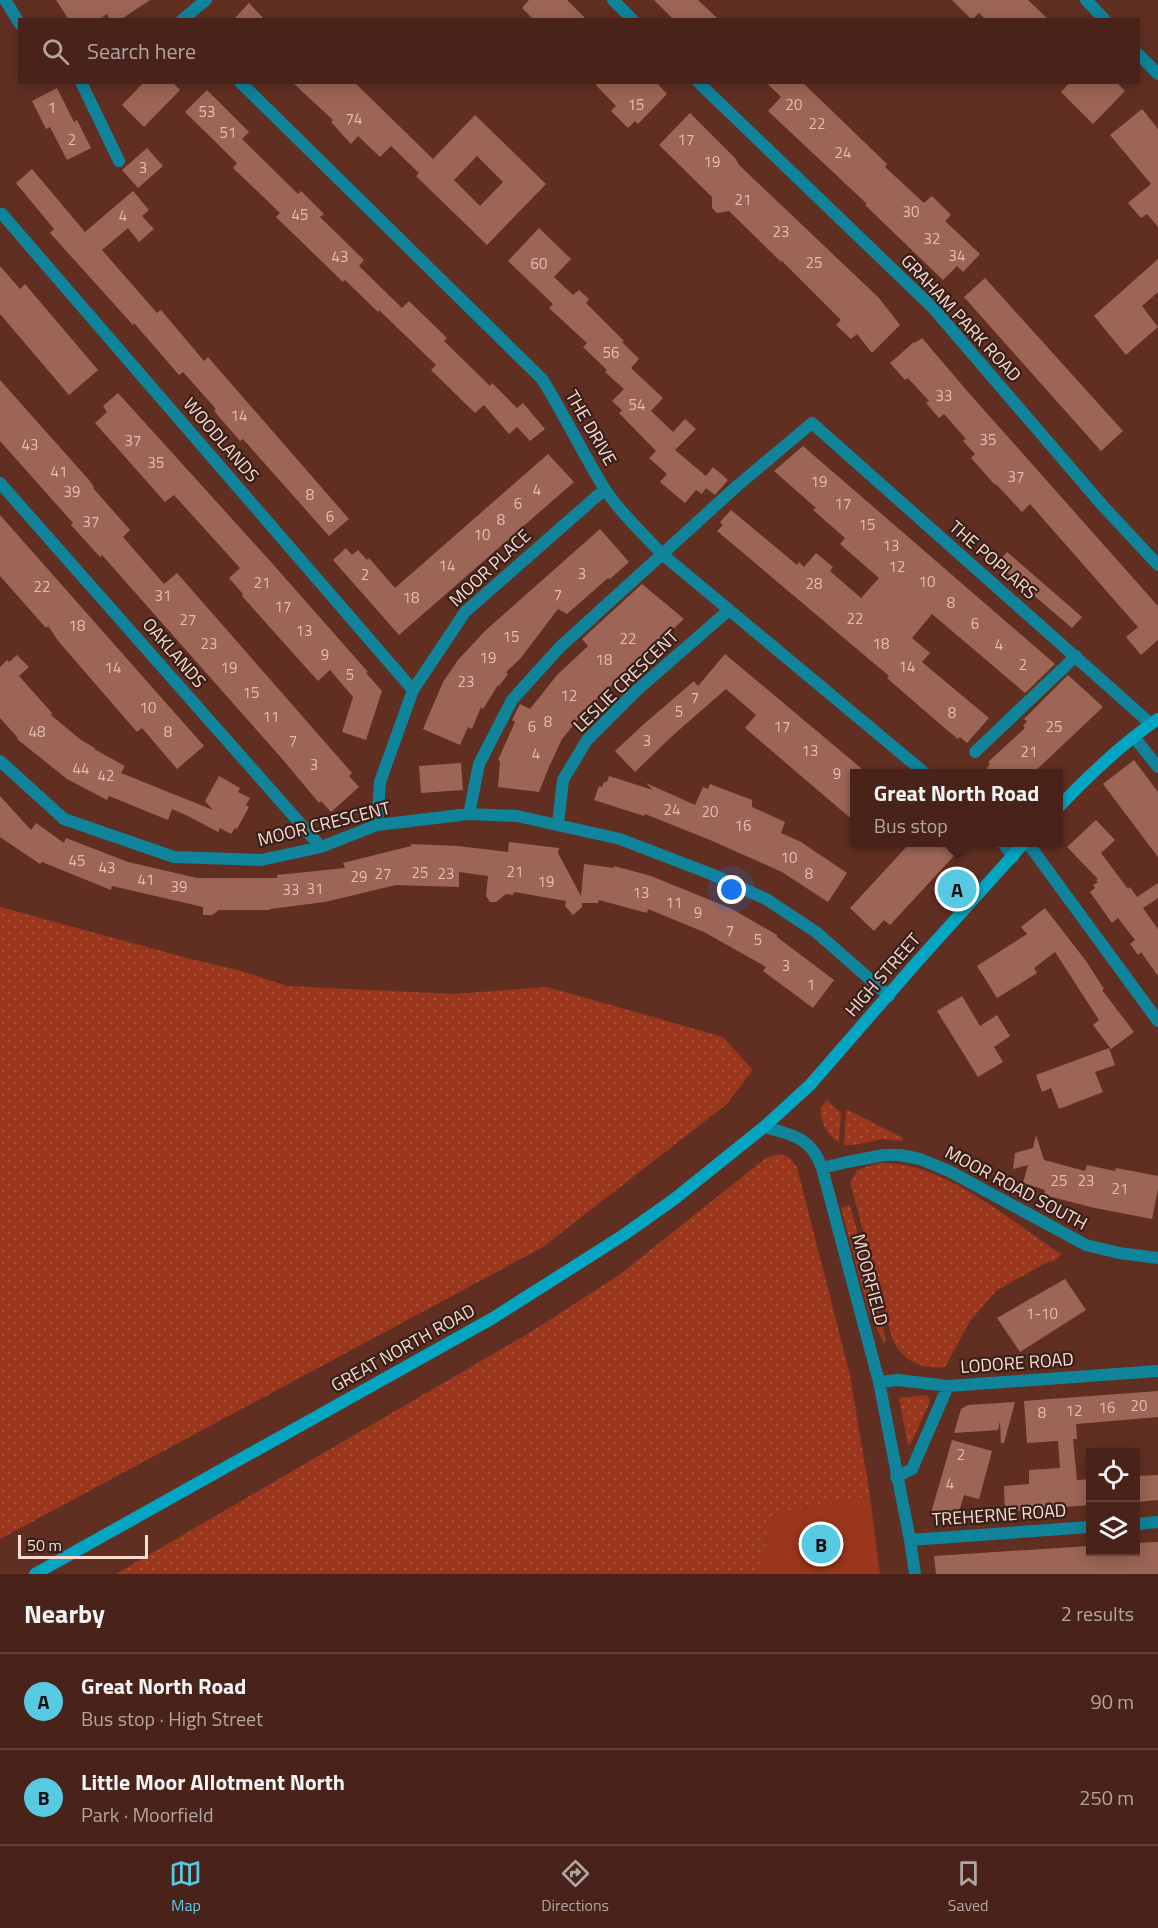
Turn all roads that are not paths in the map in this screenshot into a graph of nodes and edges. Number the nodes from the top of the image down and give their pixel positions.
1 (5, 0) edge
2 (206, 0) edge
3 (613, 0) edge
4 (1086, 0) edge
5 (185, 18) edge
6 (631, 18) edge
7 (1103, 18) edge
8 (18, 21) edge
9 (1140, 56) edge
10 (1158, 74) edge
11 (82, 84) edge
12 (242, 84) edge
13 (700, 84) edge
14 (118, 161) dead end
15 (1, 214) edge
16 (0, 483) edge
17 (605, 489) junction
18 (663, 554) junction
19 (1158, 565) edge
20 (729, 610) junction
21 (1076, 656) junction
22 (413, 690) junction
23 (1154, 722) edge
24 (1134, 737) junction
25 (975, 752) dead end
26 (0, 761) edge
27 (1158, 766) edge
28 (921, 769) edge
29 (1063, 803) edge
30 (470, 814) junction
31 (558, 824) junction
32 (377, 825) junction
33 (321, 847) junction
34 (1005, 847) edge
35 (1022, 847) edge
36 (1029, 847) edge
37 (1013, 857) junction
38 (889, 996) junction
39 (1158, 1021) edge
40 (764, 1126) junction
41 (822, 1168) junction
42 (1158, 1258) edge
43 (1158, 1371) edge
44 (879, 1382) junction
45 (948, 1386) junction
46 (896, 1477) junction
47 (1158, 1522) edge
48 (1140, 1524) edge
49 (1086, 1527) edge
50 (910, 1540) junction
51 (37, 1573) edge
52 (915, 1574) edge

1 - 8 street
2 - 5 street
3 - 6 street
4 - 7 street
9 - 10 street
11 - 14 street
12 - 17 street, THE DRIVE
13 - 19 street, GRAHAM PARK ROAD
15 - 22 street, WOODLANDS
16 - 33 street, OAKLANDS
17 - 18 street, THE DRIVE
17 - 22 street, MOOR PLACE
18 - 20 street, THE DRIVE
18 - 21 street, THE POPLARS
18 - 30 street
20 - 28 street, THE DRIVE
20 - 31 street, LESLIE CRESCENT
21 - 23 street, THE POPLARS
21 - 25 street
22 - 32 street, MOOR PLACE
23 - 24 main road
24 - 27 street
24 - 29 main road
26 - 33 street, MOOR CRESCENT
30 - 31 street, MOOR CRESCENT
30 - 32 street, MOOR CRESCENT
31 - 38 street, MOOR CRESCENT
32 - 33 street, MOOR CRESCENT
34 - 37 street
35 - 37 main road, HIGH STREET
36 - 39 street
37 - 38 main road, HIGH STREET
38 - 40 main road, HIGH STREET
40 - 41 street, MOORFIELD
40 - 51 main road, GREAT NORTH ROAD
41 - 42 street, MOOR ROAD SOUTH
41 - 44 street, MOORFIELD
43 - 45 street, LODORE ROAD
44 - 45 street, LODORE ROAD
44 - 46 street, MOORFIELD
45 - 46 street
46 - 50 street, MOORFIELD
47 - 48 street
49 - 50 street, TREHERNE ROAD
50 - 52 street, MOORFIELD

